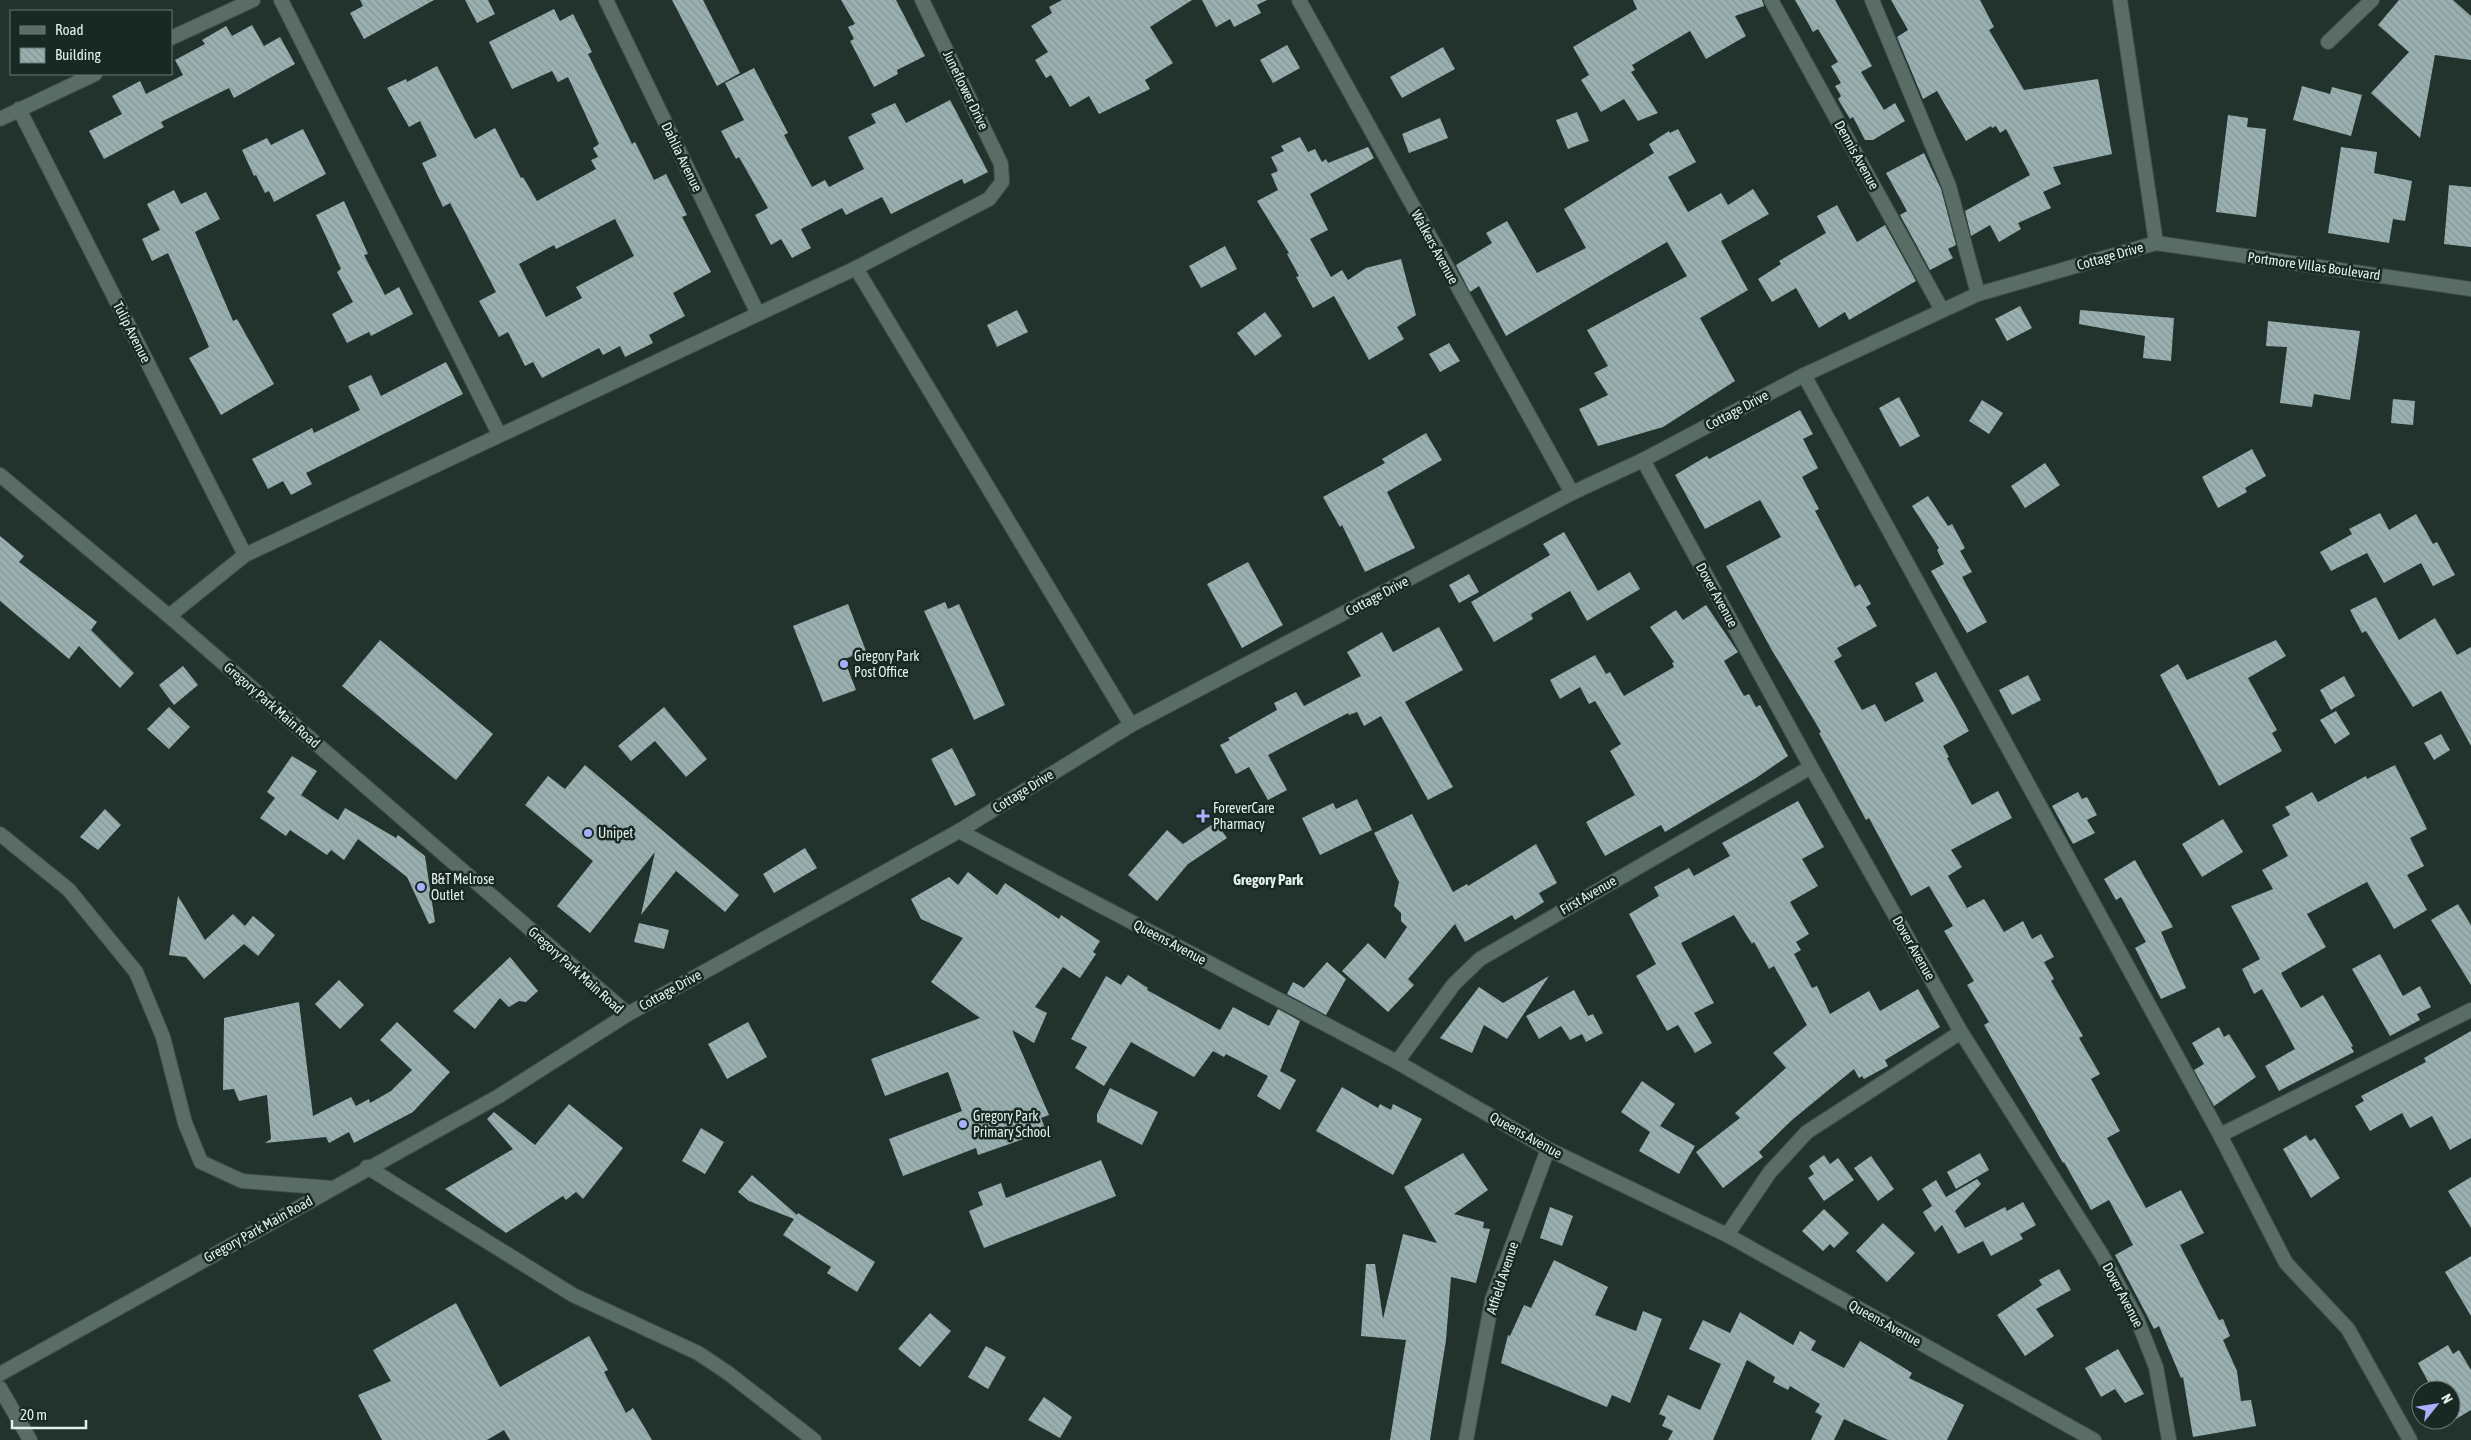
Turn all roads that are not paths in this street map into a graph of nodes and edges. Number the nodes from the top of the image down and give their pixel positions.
1 (253, 0) edge
2 (281, 0) edge
3 (606, 0) edge
4 (922, 0) edge
5 (1299, 0) edge
6 (1771, 0) edge
7 (1872, 0) edge
8 (2120, 0) edge
9 (2372, 0) edge
10 (172, 38) edge
11 (2328, 42) dead end
12 (93, 75) edge
13 (19, 109) junction
14 (0, 119) edge
15 (2156, 243) junction
16 (856, 268) junction
17 (2471, 289) edge
18 (1978, 294) junction
19 (1942, 310) junction
20 (758, 314) junction
21 (1804, 375) junction
22 (499, 434) junction
23 (1643, 460) junction
24 (0, 475) edge
25 (1572, 493) junction
26 (246, 555) junction
27 (169, 616) junction
28 (1131, 725) junction
29 (1811, 768) junction
30 (958, 831) junction
31 (0, 834) edge
32 (2471, 1010) edge
33 (628, 1014) junction
34 (1961, 1032) junction
35 (1397, 1062) junction
36 (2220, 1135) junction
37 (1548, 1149) junction
38 (367, 1168) junction
39 (332, 1188) junction
40 (1727, 1235) junction
41 (0, 1374) edge
42 (0, 1388) edge
43 (30, 1440) edge
44 (814, 1440) edge
45 (1466, 1440) edge
46 (2094, 1440) edge
47 (2170, 1440) edge
48 (2410, 1440) edge

1 - 10 street
2 - 22 street
3 - 20 street, Dahlia Avenue
4 - 16 street, Juneflower Drive
5 - 25 street, Walkers Avenue
6 - 19 street, Dennis Avenue
7 - 18 street
8 - 15 street
9 - 11 street
12 - 13 street
13 - 14 street
13 - 26 street, Tulip Avenue
15 - 17 street, Portmore Villas Boulevard
15 - 18 street, Cottage Drive
16 - 20 street
16 - 28 street
18 - 19 street, Cottage Drive
19 - 21 street, Cottage Drive
20 - 22 street
21 - 23 street, Cottage Drive
21 - 36 street
22 - 26 street
23 - 25 street, Cottage Drive
23 - 29 street, Dover Avenue
24 - 27 street, Gregory Park Main Road
25 - 28 street, Cottage Drive
26 - 27 street
27 - 33 street, Gregory Park Main Road
28 - 30 street, Cottage Drive
29 - 34 street, Dover Avenue
29 - 35 street, First Avenue
30 - 33 street, Cottage Drive
30 - 35 street, Queens Avenue
31 - 39 street
32 - 36 street
33 - 38 street, Gregory Park Main Road
34 - 40 street
34 - 47 street, Dover Avenue
35 - 37 street, Queens Avenue
36 - 48 street
37 - 40 street, Queens Avenue
37 - 45 street, Atfield Avenue
38 - 39 street, Gregory Park Main Road
38 - 44 street
39 - 41 street, Gregory Park Main Road
40 - 46 street, Queens Avenue
42 - 43 street

